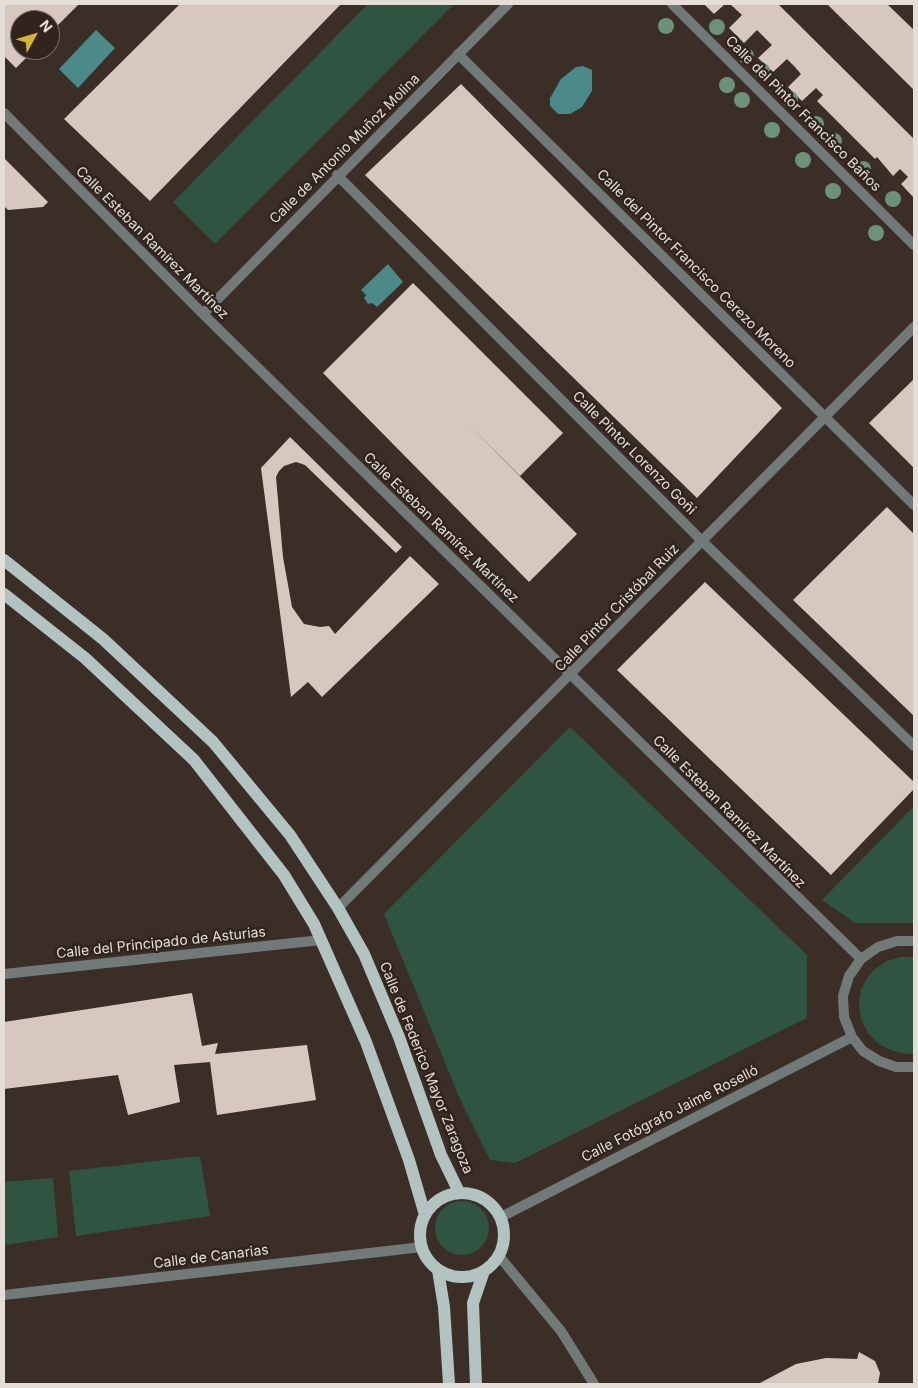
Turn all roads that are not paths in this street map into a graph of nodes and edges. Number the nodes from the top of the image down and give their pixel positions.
1 (508, 4) edge
2 (672, 4) edge
3 (458, 54) junction
4 (4, 113) edge
5 (337, 175) junction
6 (914, 245) edge
7 (203, 314) junction
8 (914, 327) edge
9 (825, 416) junction
10 (914, 505) edge
11 (702, 541) junction
12 (4, 560) edge
13 (4, 594) edge
14 (571, 675) junction
15 (914, 746) edge
16 (338, 908) junction
17 (321, 940) junction
18 (914, 941) edge
19 (861, 959) junction
20 (4, 974) edge
21 (852, 1037) junction
22 (914, 1068) edge
23 (459, 1192) junction
24 (425, 1215) junction
25 (501, 1217) junction
26 (422, 1247) junction
27 (499, 1256) junction
28 (438, 1270) junction
29 (484, 1271) junction
30 (4, 1295) edge
31 (449, 1384) edge
32 (476, 1384) edge
33 (594, 1384) edge

1 - 3 street, Calle de Antonio Muñoz Molina
2 - 6 street, Calle del Pintor Francisco Baños
3 - 5 street, Calle de Antonio Muñoz Molina
3 - 9 street, Calle del Pintor Francisco Cerezo Moreno
4 - 7 street, Calle Esteban Ramírez Martínez
5 - 7 street, Calle de Antonio Muñoz Molina
5 - 11 street, Calle Pintor Lorenzo Goñi
7 - 14 street, Calle Esteban Ramírez Martínez
8 - 9 street, Calle Pintor Cristóbal Ruiz
9 - 10 street, Calle del Pintor Francisco Cerezo Moreno
9 - 11 street, Calle Pintor Cristóbal Ruiz
11 - 14 street, Calle Pintor Cristóbal Ruiz
11 - 15 street, Calle Pintor Lorenzo Goñi
12 - 16 main road, Calle de Federico Mayor Zaragoza
13 - 17 main road
14 - 16 street, Calle Pintor Cristóbal Ruiz
14 - 19 street, Calle Esteban Ramírez Martínez
16 - 23 main road, Calle de Federico Mayor Zaragoza
17 - 20 street, Calle del Principado de Asturias
17 - 24 main road
18 - 19 street
19 - 21 street
21 - 22 street
21 - 25 street, Calle Fotógrafo Jaime Roselló
23 - 24 main road
23 - 25 main road
24 - 26 main road
25 - 27 main road
26 - 28 main road
26 - 30 street, Calle de Canarias
27 - 29 main road
27 - 33 street
28 - 29 main road
28 - 31 main road
29 - 32 main road

